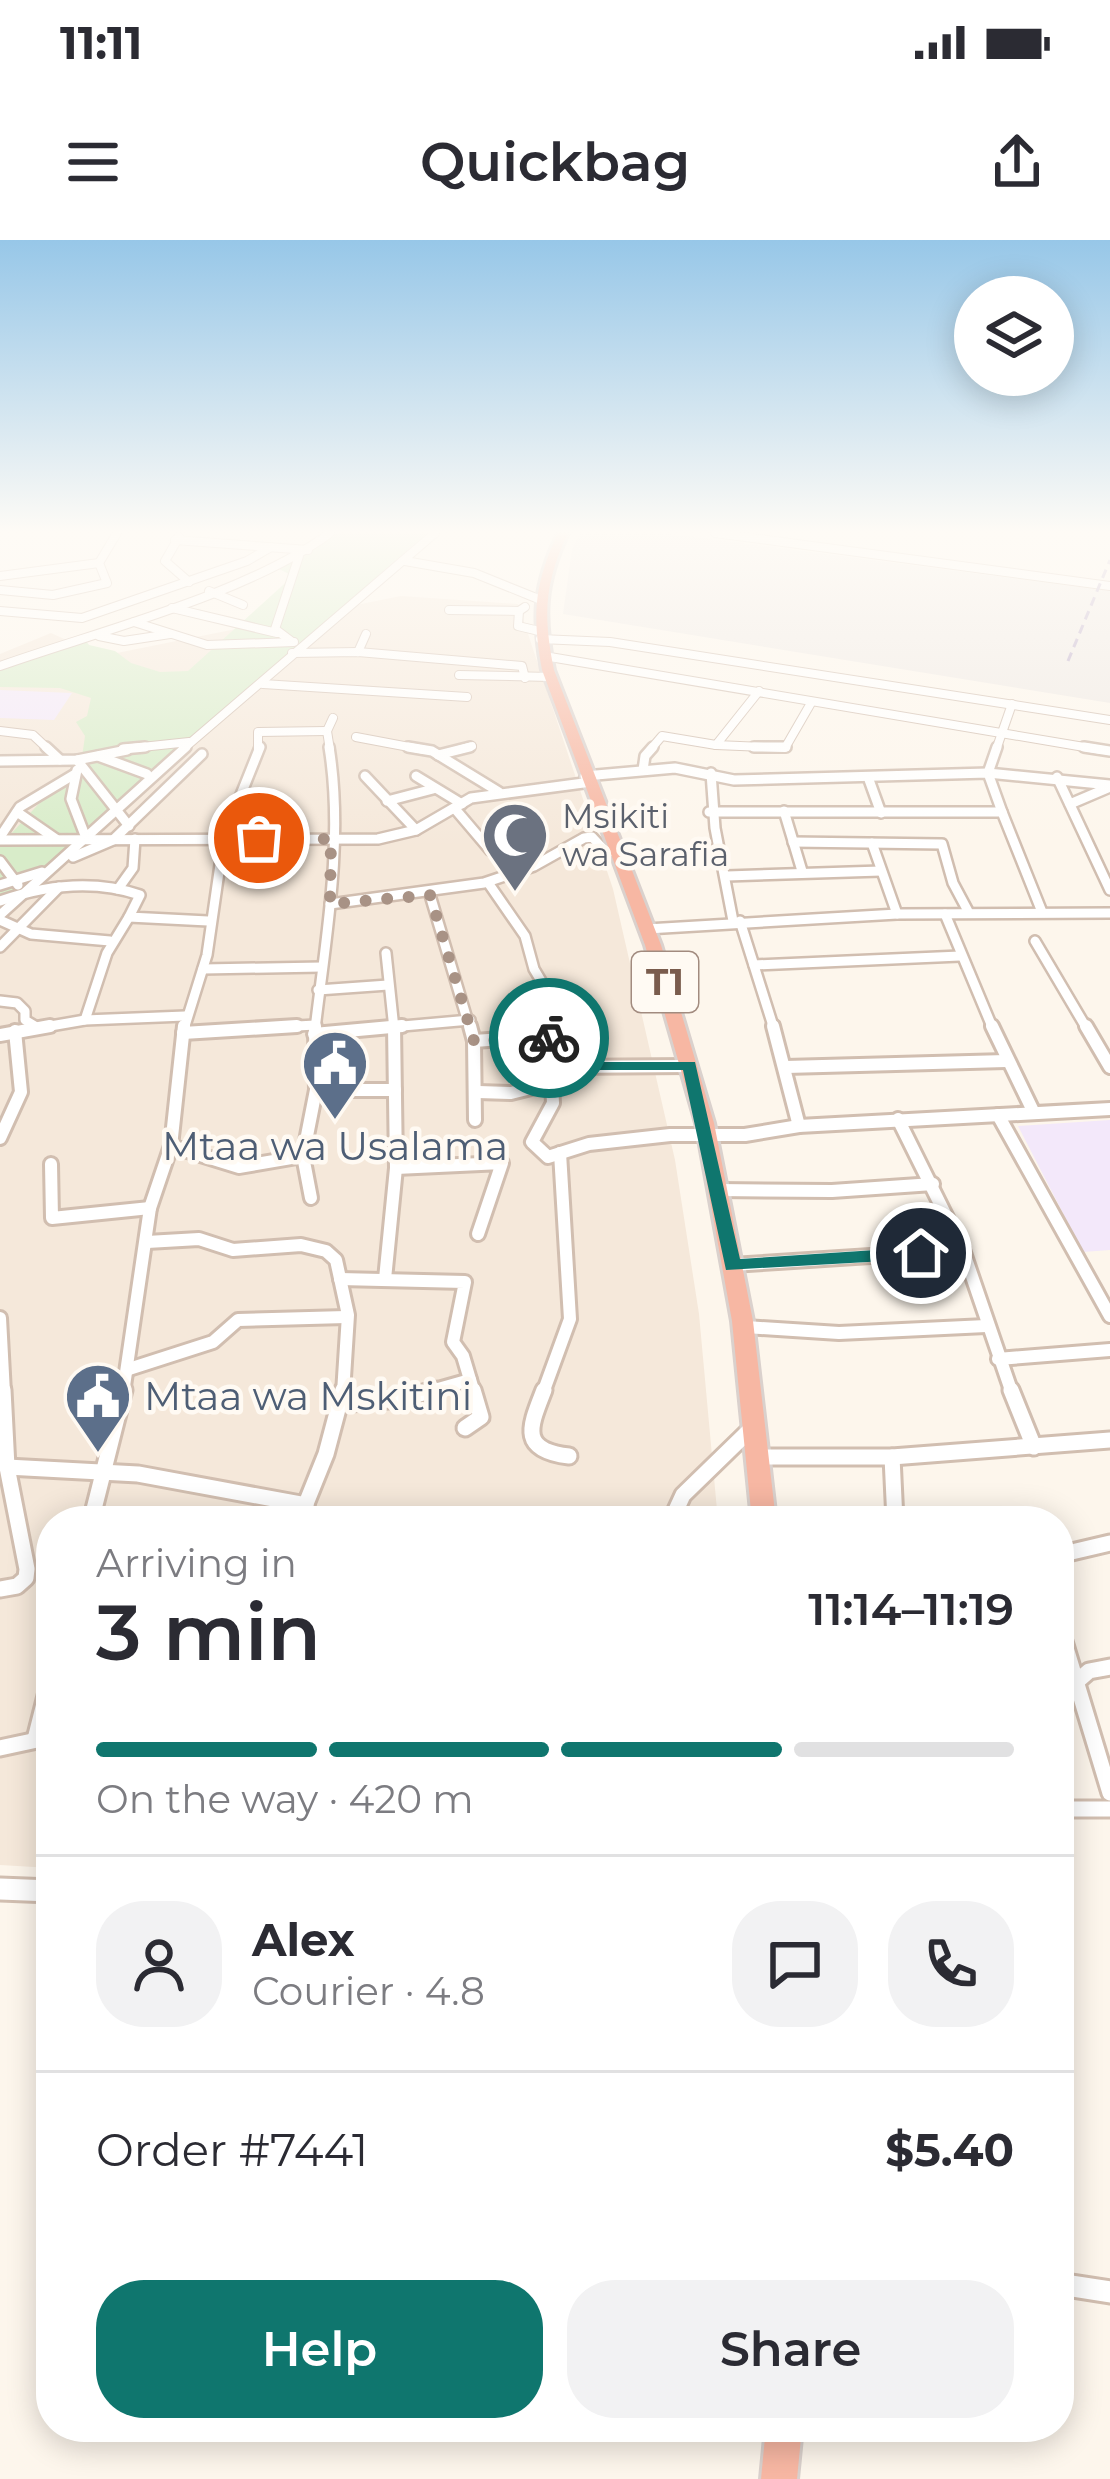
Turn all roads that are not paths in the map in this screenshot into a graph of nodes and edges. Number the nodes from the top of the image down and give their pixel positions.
1 (87, 637) edge
2 (92, 637) edge
3 (147, 637) edge
4 (182, 637) edge
5 (263, 637) edge
6 (281, 637) edge
7 (308, 637) edge
8 (364, 637) edge
9 (540, 637) edge
10 (570, 637) edge
11 (423, 643) dead end
12 (245, 645) junction
13 (296, 647) junction
14 (358, 652) junction
15 (544, 656) junction
16 (419, 657) junction
17 (0, 666) edge
18 (459, 675) dead end
19 (823, 675) junction
20 (550, 677) junction
21 (525, 678) junction
22 (263, 684) junction
23 (759, 692) junction
24 (467, 697) dead end
25 (808, 702) junction
26 (1012, 704) junction
27 (333, 718) dead end
28 (1110, 720) edge
29 (0, 731) edge
30 (327, 731) junction
31 (999, 732) junction
32 (356, 737) dead end
33 (189, 742) junction
34 (716, 745) junction
35 (472, 746) dead end
36 (136, 749) junction
37 (781, 750) junction
38 (1110, 751) edge
39 (176, 752) junction
40 (94, 754) junction
41 (202, 754) dead end
42 (438, 755) junction
43 (60, 760) junction
44 (0, 761) edge
45 (127, 765) junction
46 (76, 770) junction
47 (643, 770) junction
48 (711, 773) junction
49 (988, 773) junction
50 (147, 774) junction
51 (365, 776) dead end
52 (416, 776) dead end
53 (868, 777) junction
54 (1057, 777) junction
55 (588, 779) junction
56 (771, 779) junction
57 (1110, 786) edge
58 (433, 789) junction
59 (499, 792) junction
60 (39, 793) junction
61 (71, 799) junction
62 (387, 801) junction
63 (1070, 804) junction
64 (459, 807) junction
65 (112, 809) junction
66 (784, 811) junction
67 (17, 812) junction
68 (709, 812) junction
69 (1002, 812) junction
70 (881, 813) junction
71 (76, 819) junction
72 (63, 821) dead end
73 (104, 824) junction
74 (126, 828) junction
75 (416, 830) junction
76 (224, 837) junction
77 (0, 838) edge
78 (56, 838) junction
79 (86, 838) junction
80 (135, 839) junction
81 (331, 839) junction
82 (113, 840) junction
83 (793, 842) junction
84 (872, 843) junction
85 (617, 850) junction
86 (0, 861) edge
87 (57, 866) junction
88 (802, 871) junction
89 (881, 871) junction
90 (522, 872) junction
91 (727, 876) junction
92 (14, 882) junction
93 (489, 884) junction
94 (0, 886) edge
95 (60, 887) junction
96 (118, 889) junction
97 (1110, 890) edge
98 (41, 891) junction
99 (27, 892) junction
100 (430, 895) junction
101 (0, 901) edge
102 (330, 904) junction
103 (1042, 912) junction
104 (969, 913) junction
105 (897, 914) junction
106 (945, 914) junction
107 (1109, 915) edge
108 (129, 917) junction
109 (0, 918) edge
110 (736, 921) junction
111 (208, 922) junction
112 (647, 929) junction
113 (18, 931) junction
114 (110, 941) junction
115 (1035, 941) dead end
116 (0, 947) edge
117 (386, 953) dead end
118 (960, 956) junction
119 (754, 964) junction
120 (322, 967) junction
121 (202, 969) junction
122 (388, 985) junction
123 (317, 990) junction
124 (0, 1001) edge
125 (185, 1016) junction
126 (85, 1020) junction
127 (470, 1020) junction
128 (35, 1026) junction
129 (392, 1027) junction
130 (314, 1030) junction
131 (15, 1031) junction
132 (183, 1033) junction
133 (0, 1035) edge
134 (549, 1036) junction
135 (474, 1041) junction
136 (1006, 1061) junction
137 (690, 1066) junction
138 (786, 1066) junction
139 (1110, 1066) edge
140 (556, 1067) junction
141 (555, 1082) junction
142 (316, 1090) junction
143 (395, 1090) junction
144 (478, 1092) junction
145 (1110, 1109) edge
146 (1034, 1113) junction
147 (998, 1115) junction
148 (475, 1120) dead end
149 (898, 1120) junction
150 (799, 1126) junction
151 (706, 1134) junction
152 (0, 1137) edge
153 (171, 1147) junction
154 (560, 1153) junction
155 (303, 1156) junction
156 (51, 1164) dead end
157 (397, 1168) junction
158 (933, 1184) junction
159 (718, 1190) junction
160 (310, 1198) dead end
161 (150, 1208) junction
162 (478, 1234) dead end
163 (147, 1242) junction
164 (963, 1250) junction
165 (733, 1265) junction
166 (385, 1279) junction
167 (340, 1280) junction
168 (1110, 1316) edge
169 (346, 1317) junction
170 (0, 1318) edge
171 (746, 1327) junction
172 (986, 1327) junction
173 (1110, 1350) edge
174 (998, 1358) junction
175 (129, 1369) junction
176 (470, 1380) junction
177 (339, 1404) junction
178 (754, 1425) junction
179 (465, 1428) dead end
180 (1110, 1440) edge
181 (1034, 1447) junction
182 (569, 1456) dead end
183 (759, 1457) junction
184 (892, 1457) junction
185 (5, 1459) edge
186 (104, 1471) junction
187 (96, 1506) edge
188 (270, 1506) edge
189 (305, 1506) edge
190 (677, 1506) edge
191 (763, 1506) edge
192 (894, 1506) edge
193 (1110, 1544) edge
194 (1074, 1552) edge
195 (0, 1589) edge
196 (1110, 1667) edge
197 (1074, 1684) joint
198 (36, 1740) edge
199 (0, 1748) edge
200 (1110, 1793) edge
201 (1074, 1809) edge
202 (1110, 1809) edge
203 (0, 1889) edge
204 (36, 1890) edge
205 (1074, 2286) edge
206 (1110, 2292) edge
207 (783, 2442) edge
208 (779, 2479) edge

1 - 17 street
2 - 3 street
4 - 12 street
5 - 12 street
6 - 13 street
7 - 13 street
8 - 14 street
9 - 15 highway, T1
10 - 19 street
11 - 16 street
12 - 13 street
13 - 14 street
13 - 22 street
14 - 16 street
15 - 20 highway, T1
15 - 23 street
16 - 21 street
18 - 21 street
19 - 25 street
19 - 26 street
20 - 21 street
20 - 55 highway, T1
22 - 24 street
22 - 33 street
23 - 25 street
23 - 34 street
25 - 31 street
25 - 37 street
26 - 28 street
26 - 31 street
27 - 30 street
29 - 43 street
30 - 76 street
30 - 81 street
31 - 38 street
31 - 49 street
32 - 42 street
33 - 36 street
33 - 39 street
34 - 37 street
34 - 47 street
35 - 42 street
36 - 39 street
36 - 40 street
36 - 45 street
36 - 46 street
37 - 56 street
39 - 50 street
40 - 45 street
40 - 46 street
41 - 74 street
42 - 59 street
43 - 44 street
43 - 46 street
45 - 50 street
46 - 60 street
46 - 61 street
46 - 65 street
47 - 48 street
47 - 55 street
48 - 56 street
48 - 68 street
49 - 53 street
49 - 54 street
49 - 69 street
50 - 65 street
51 - 62 street
52 - 58 street
53 - 56 street
53 - 70 street
54 - 57 street
54 - 63 street
55 - 59 street
55 - 85 highway, T1
57 - 63 street
58 - 62 street
58 - 64 street
59 - 64 street
60 - 61 street
60 - 67 street
61 - 71 street
62 - 75 street
63 - 97 street
64 - 75 street
64 - 90 street
65 - 73 street
65 - 74 street
66 - 68 street
66 - 70 street
66 - 83 street
67 - 77 street
67 - 78 street
68 - 91 street
69 - 70 street
69 - 103 street
71 - 72 street
71 - 73 street
71 - 79 street
73 - 74 street
73 - 79 street
74 - 82 street
75 - 81 street
76 - 80 street
76 - 81 street
76 - 111 street
77 - 78 street
78 - 79 street
79 - 82 street
79 - 87 street
80 - 82 street
80 - 96 street
81 - 102 street
82 - 87 street
83 - 84 street
83 - 88 street
84 - 89 street
84 - 104 street
85 - 90 street
85 - 112 highway, T1
86 - 92 street
87 - 92 street
87 - 95 street
87 - 98 street
88 - 89 street
88 - 91 street
89 - 105 street
90 - 93 street
91 - 110 street
92 - 94 street
92 - 99 street
93 - 100 street
93 - 134 street
94 - 99 street
95 - 96 street
95 - 98 street
96 - 108 street
98 - 99 street
98 - 113 street
99 - 101 street
99 - 109 street
100 - 102 street
100 - 127 street
102 - 120 street
103 - 104 street
103 - 107 street
104 - 106 street
105 - 106 street
105 - 110 street
106 - 118 street
108 - 111 street
108 - 114 street
109 - 113 street
110 - 112 street
110 - 119 street
111 - 121 street
112 - 137 highway, T1
113 - 114 street
113 - 116 street
114 - 126 street
115 - 139 street
117 - 122 street
118 - 119 street
118 - 136 street
119 - 138 street
120 - 121 street
120 - 123 street
121 - 125 street
122 - 123 street
122 - 129 street
123 - 130 street
124 - 128 street
125 - 126 street
125 - 132 street
126 - 128 street
127 - 129 street
127 - 135 street
128 - 131 street
129 - 130 street
129 - 143 street
130 - 132 street
130 - 142 street
131 - 133 street
131 - 152 street
132 - 153 street
134 - 135 street
134 - 140 street
135 - 144 street
136 - 138 street
136 - 146 street
137 - 140 street
137 - 151 highway, T1
138 - 150 street
140 - 141 street
141 - 144 street
141 - 154 street
142 - 143 street
142 - 155 street
143 - 157 street
144 - 148 street
145 - 146 street
146 - 147 street
147 - 149 street
147 - 168 street
149 - 150 street
149 - 158 street
150 - 151 street
151 - 154 street
151 - 159 highway, T1
153 - 155 street
153 - 161 street
154 - 182 street
155 - 160 street
156 - 161 street
157 - 162 street
157 - 166 street
158 - 159 street
158 - 164 street
159 - 165 highway, T1
161 - 163 street
163 - 167 street
163 - 175 street
164 - 165 street
164 - 172 street
165 - 171 highway, T1
166 - 167 street
166 - 176 street
167 - 169 street
169 - 175 street
169 - 177 street
170 - 185 street
171 - 172 street
171 - 178 highway, T1
172 - 174 street
173 - 174 street
174 - 181 street
175 - 186 street
176 - 177 street
176 - 179 street
177 - 189 street
178 - 183 highway, T1
178 - 190 street
180 - 181 street
181 - 184 street
183 - 184 street
183 - 191 highway, T1
184 - 192 street
185 - 186 street
185 - 195 street
186 - 187 street
186 - 188 street
193 - 194 street
196 - 197 street
197 - 200 street
198 - 199 street
201 - 202 street
203 - 204 street
205 - 206 street
207 - 208 highway

